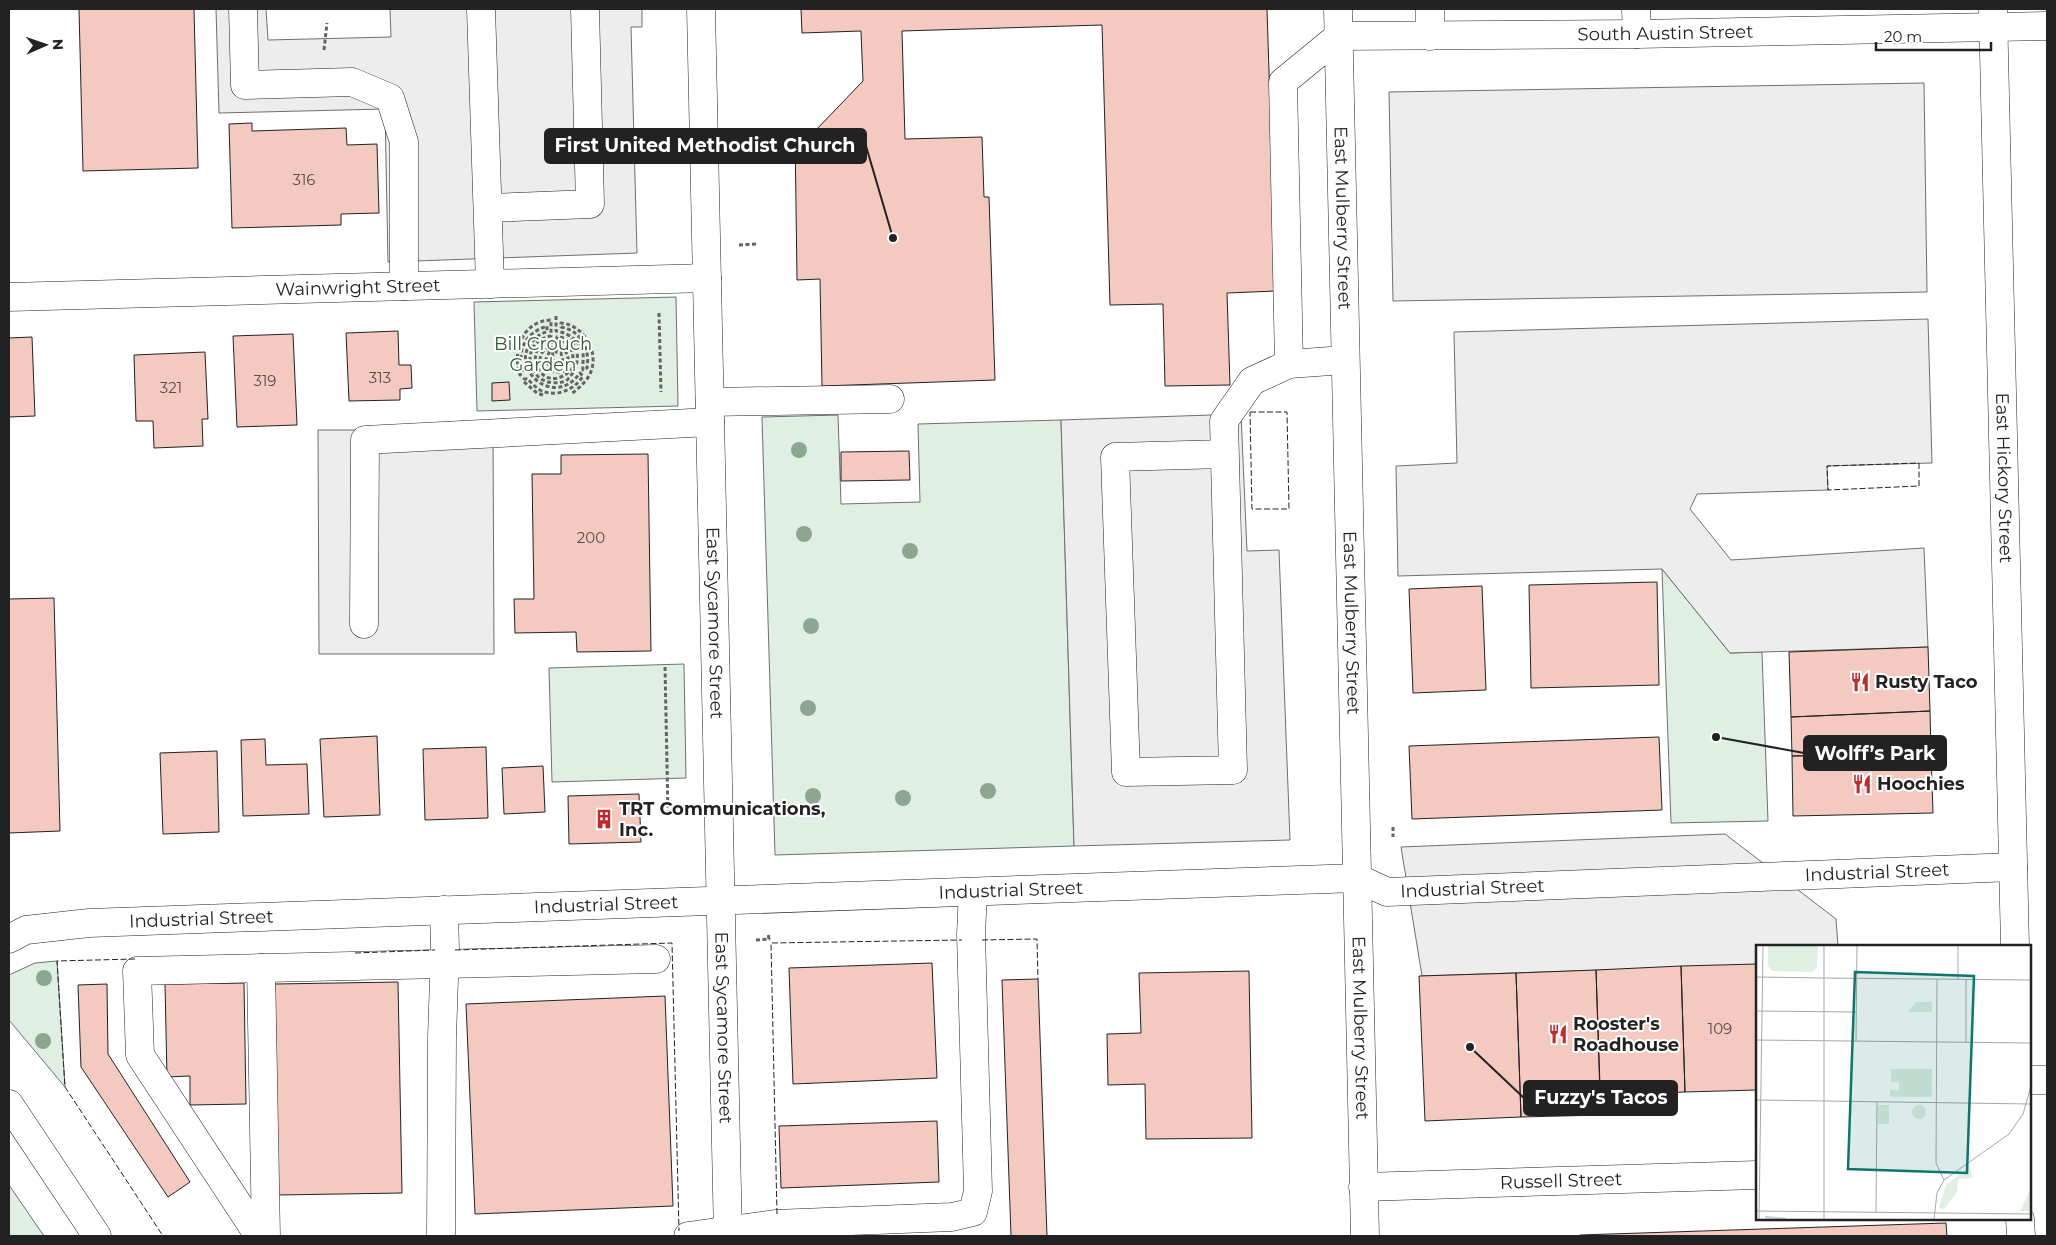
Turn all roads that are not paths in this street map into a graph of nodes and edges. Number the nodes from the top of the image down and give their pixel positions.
1 (243, 9) edge
2 (481, 9) edge
3 (585, 9) edge
4 (701, 9) edge
5 (1338, 9) edge
6 (1430, 9) edge
7 (1993, 18) edge
8 (1636, 22) edge
9 (2047, 26) edge
10 (1339, 36) junction
11 (1430, 36) junction
12 (488, 208) junction
13 (707, 278) junction
14 (490, 284) junction
15 (404, 286) junction
16 (9, 297) edge
17 (1345, 360) junction
18 (1289, 364) junction
19 (890, 399) dead end
20 (710, 412) junction
21 (1224, 454) junction
22 (364, 624) dead end
23 (2013, 867) junction
24 (1357, 878) junction
25 (972, 892) junction
26 (721, 901) junction
27 (444, 910) junction
28 (9, 939) edge
29 (2015, 945) edge
30 (656, 959) dead end
31 (445, 965) junction
32 (261, 968) junction
33 (2031, 1080) edge
34 (2047, 1080) edge
35 (9, 1104) edge
36 (1756, 1175) edge
37 (1364, 1187) junction
38 (2020, 1220) edge
39 (728, 1234) edge
40 (97, 1236) edge
41 (259, 1236) edge
42 (266, 1236) edge
43 (441, 1236) edge
44 (688, 1236) edge
45 (1365, 1236) edge
46 (2021, 1236) edge

1 - 15 street
2 - 12 street
3 - 12 street
4 - 13 street, East Sycamore Street
5 - 10 street, East Mulberry Street
6 - 11 street
7 - 8 street, South Austin Street
7 - 9 street, South Austin Street
7 - 23 street, East Hickory Street
8 - 11 street, South Austin Street
10 - 11 street, South Austin Street
10 - 17 street, East Mulberry Street
10 - 18 street
12 - 14 street
13 - 14 street, Wainwright Street
13 - 20 street, East Sycamore Street
14 - 15 street, Wainwright Street
15 - 16 street, Wainwright Street
17 - 18 street
17 - 24 street, East Mulberry Street
18 - 21 street
19 - 20 street
20 - 22 street
20 - 26 street, East Sycamore Street
21 - 21 street
23 - 24 street, Industrial Street
23 - 29 street, East Hickory Street
24 - 25 street, Industrial Street
24 - 37 street, East Mulberry Street
25 - 26 street, Industrial Street
25 - 39 street
26 - 27 street, Industrial Street
26 - 39 street, East Sycamore Street
27 - 28 street, Industrial Street
27 - 31 street
30 - 31 street
31 - 32 street
31 - 43 street
32 - 41 street
32 - 42 street
33 - 34 street
35 - 40 street
36 - 37 street, Russell Street
37 - 45 street, East Mulberry Street
38 - 46 street
39 - 44 street

